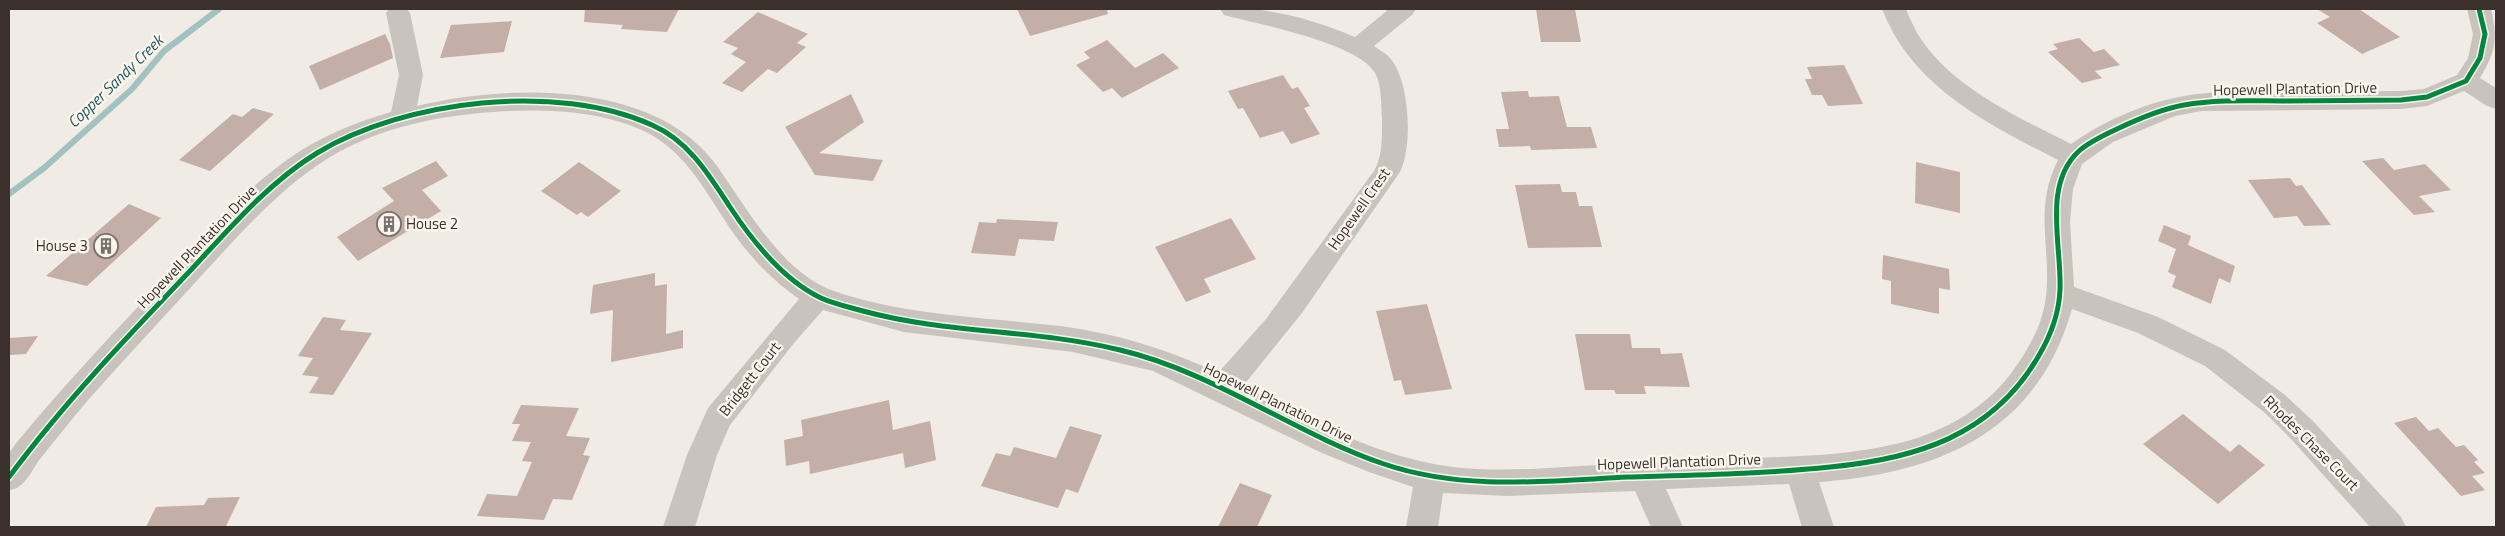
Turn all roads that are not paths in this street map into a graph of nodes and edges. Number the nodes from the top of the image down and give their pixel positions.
1 (1232, 9) edge
2 (1404, 9) edge
3 (1894, 9) edge
4 (2479, 9) edge
5 (398, 13) dead end
6 (1357, 48) junction
7 (2466, 80) junction
8 (2496, 100) edge
9 (402, 119) junction
10 (2073, 156) junction
11 (2060, 293) junction
12 (818, 297) junction
13 (1221, 389) junction
14 (1800, 470) junction
15 (9, 477) edge
16 (1430, 477) junction
17 (1645, 477) junction
18 (680, 527) edge
19 (1422, 527) edge
20 (1667, 527) edge
21 (1818, 527) edge
22 (2390, 527) edge

1 - 6 street, Hopewell Crest
2 - 6 street
3 - 10 street
4 - 7 street
5 - 9 street
6 - 13 street, Hopewell Crest
7 - 8 street
7 - 10 street, Hopewell Plantation Drive
9 - 12 street, Hopewell Plantation Drive
9 - 15 street, Hopewell Plantation Drive
10 - 11 street, Hopewell Plantation Drive
11 - 14 street, Hopewell Plantation Drive
11 - 22 street, Rhodes Chase Court
12 - 13 street, Hopewell Plantation Drive
12 - 18 street, Bridgett Court
13 - 16 street, Hopewell Plantation Drive
14 - 17 street, Hopewell Plantation Drive
14 - 21 street
16 - 17 street, Hopewell Plantation Drive
16 - 19 street
17 - 20 street

